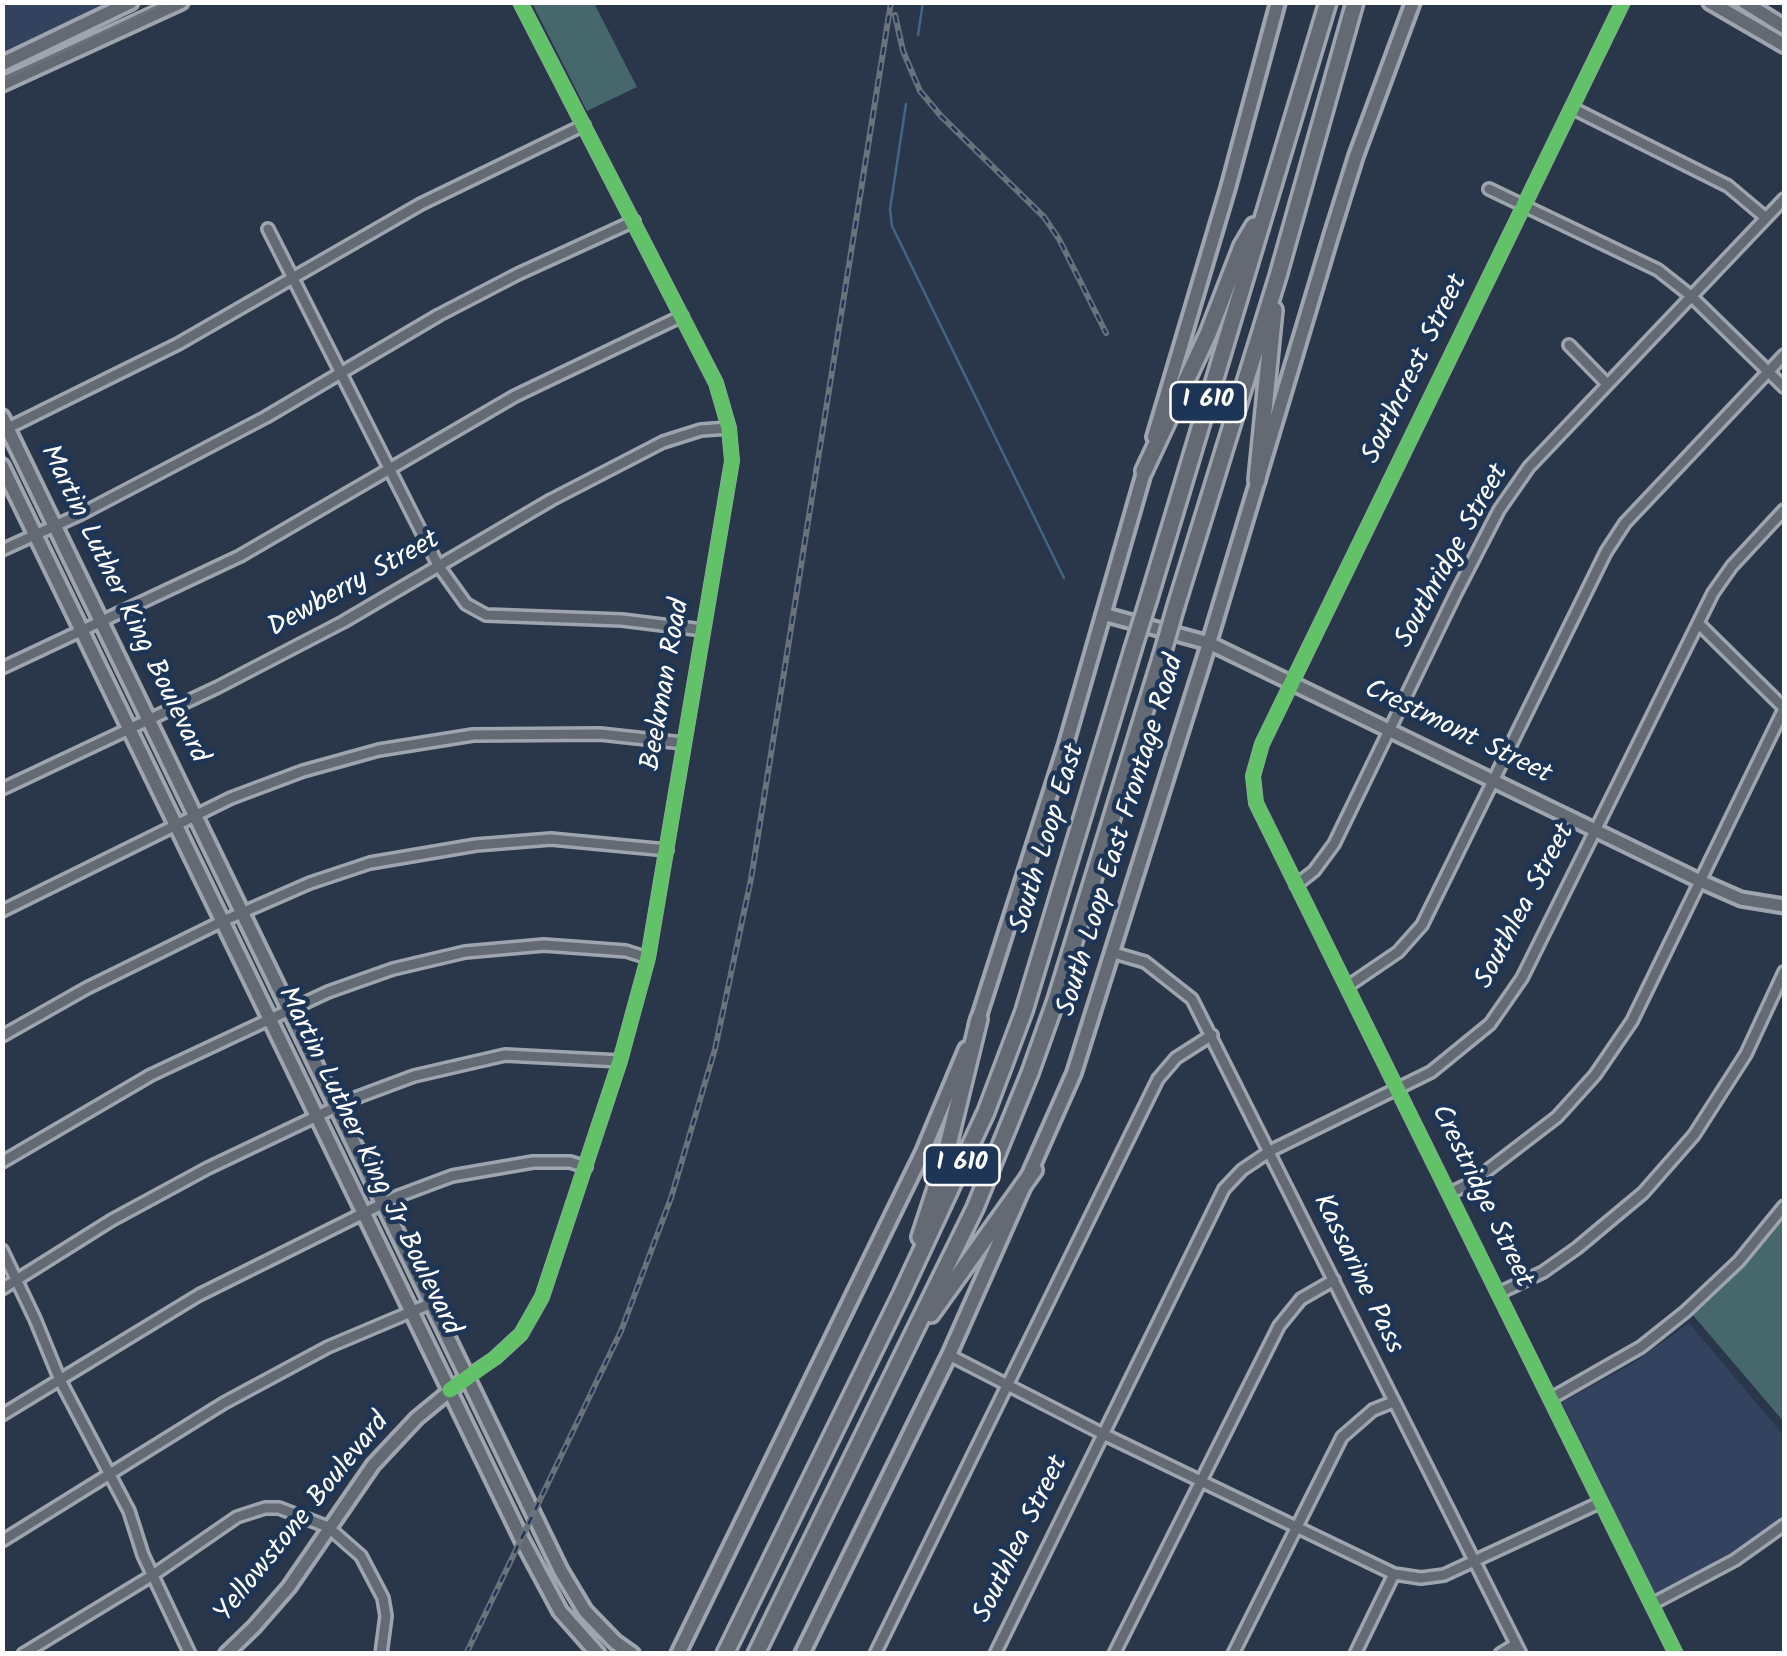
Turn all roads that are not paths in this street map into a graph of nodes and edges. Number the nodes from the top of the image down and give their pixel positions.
1 (130, 2) edge
2 (180, 2) edge
3 (520, 2) edge
4 (1278, 2) edge
5 (1328, 2) edge
6 (1355, 2) edge
7 (1413, 2) edge
8 (1623, 2) edge
9 (1710, 2) edge
10 (1744, 2) edge
11 (1784, 27) edge
12 (1784, 45) edge
13 (2, 64) edge
14 (2, 84) edge
15 (1572, 108) junction
16 (584, 125) junction
17 (1490, 189) dead end
18 (1784, 198) edge
19 (1266, 206) junction
20 (1524, 206) junction
21 (1766, 218) junction
22 (634, 221) junction
23 (268, 229) dead end
24 (1278, 276) junction
25 (292, 278) junction
26 (1691, 296) junction
27 (682, 316) junction
28 (1569, 345) dead end
29 (1784, 355) edge
30 (341, 371) junction
31 (1769, 372) junction
32 (1607, 384) junction
33 (1784, 387) edge
34 (4, 425) edge
35 (728, 428) junction
36 (2, 466) edge
37 (389, 468) junction
38 (1144, 471) junction
39 (1257, 480) junction
40 (1784, 510) edge
41 (55, 525) junction
42 (35, 534) junction
43 (2, 550) edge
44 (438, 566) junction
45 (1103, 614) junction
46 (101, 621) junction
47 (1698, 623) junction
48 (82, 628) junction
49 (703, 630) junction
50 (1210, 643) junction
51 (2, 668) edge
52 (1292, 682) junction
53 (1784, 708) edge
54 (149, 720) junction
55 (130, 728) junction
56 (1389, 729) junction
57 (683, 742) junction
58 (1258, 760) joint
59 (1493, 780) junction
60 (2, 789) edge
61 (160, 790) joint
62 (196, 816) junction
63 (177, 824) junction
64 (1597, 830) junction
65 (667, 850) junction
66 (1700, 882) junction
67 (1296, 885) junction
68 (1784, 906) edge
69 (2, 911) edge
70 (242, 911) junction
71 (222, 920) junction
72 (1114, 953) junction
73 (648, 958) junction
74 (1784, 972) edge
75 (1348, 986) junction
76 (289, 1010) junction
77 (270, 1019) junction
78 (979, 1019) junction
79 (1212, 1035) junction
80 (2, 1036) edge
81 (620, 1062) junction
82 (1399, 1089) junction
83 (338, 1107) junction
84 (318, 1116) junction
85 (1270, 1152) junction
86 (2, 1162) edge
87 (586, 1167) junction
88 (1034, 1170) junction
89 (1450, 1193) junction
90 (383, 1202) junction
91 (1784, 1206) edge
92 (363, 1212) junction
93 (2, 1250) edge
94 (18, 1280) junction
95 (1334, 1280) junction
96 (2, 1289) edge
97 (1499, 1293) junction
98 (901, 1295) junction
99 (432, 1302) junction
100 (413, 1311) junction
101 (905, 1350) junction
102 (949, 1355) junction
103 (467, 1377) junction
104 (60, 1380) junction
105 (1007, 1385) junction
106 (450, 1390) junction
107 (1550, 1399) junction
108 (1393, 1402) junction
109 (2, 1415) edge
110 (1103, 1434) junction
111 (108, 1476) junction
112 (1200, 1480) junction
113 (1600, 1503) junction
114 (529, 1506) junction
115 (511, 1516) junction
116 (1784, 1525) edge
117 (328, 1527) junction
118 (1294, 1528) junction
119 (2, 1541) edge
120 (722, 1563) junction
121 (1475, 1563) junction
122 (561, 1571) junction
123 (1394, 1574) junction
124 (153, 1575) junction
125 (543, 1581) junction
126 (1652, 1604) junction
127 (577, 1633) junction
128 (1518, 1649) edge
129 (24, 1654) edge
130 (190, 1654) edge
131 (226, 1654) edge
132 (381, 1654) edge
133 (584, 1654) edge
134 (598, 1654) edge
135 (632, 1654) edge
136 (678, 1654) edge
137 (686, 1654) edge
138 (725, 1654) edge
139 (756, 1654) edge
140 (802, 1654) edge
141 (875, 1654) edge
142 (995, 1654) edge
143 (1114, 1654) edge
144 (1234, 1654) edge
145 (1355, 1654) edge
146 (1500, 1654) edge
147 (1676, 1654) edge

1 - 13 main road
2 - 14 main road
3 - 16 street, Beekman Road
4 - 38 main road
5 - 19 highway, South Loop East / I 610
6 - 24 highway, South Loop East / I 610
7 - 39 main road, South Loop East Frontage Road
8 - 15 street, Southcrest Street
9 - 12 main road
10 - 11 main road
15 - 20 street, Southcrest Street
15 - 21 street
16 - 22 street, Beekman Road
16 - 25 street
17 - 20 street
18 - 21 street, Southridge Street
19 - 38 highway
19 - 98 highway, South Loop East / I 610, bridge
20 - 26 street
20 - 52 street, Southcrest Street
21 - 26 street, Southridge Street
22 - 27 street, Beekman Road
22 - 30 street
23 - 25 street
24 - 39 highway
24 - 101 highway, South Loop East / I 610, bridge
25 - 30 street
25 - 34 street
26 - 31 street
26 - 32 street, Southridge Street
27 - 35 street, Beekman Road
27 - 37 street
28 - 32 street
29 - 31 street
30 - 37 street
30 - 41 street
31 - 33 street
31 - 59 street
32 - 56 street, Southridge Street
34 - 41 main road, Martin Luther King Boulevard
35 - 44 street, Dewberry Street
35 - 49 street, Beekman Road
36 - 42 main road, Martin Luther King Boulevard
37 - 44 street
37 - 46 street
38 - 45 main road
39 - 50 main road, South Loop East Frontage Road
40 - 47 street, Southlea Street
41 - 42 street
41 - 46 main road, Martin Luther King Boulevard
42 - 43 street
42 - 48 main road, Martin Luther King Boulevard
44 - 49 street
44 - 54 street, Dewberry Street
45 - 50 street, Crestmont Street
45 - 78 main road
46 - 48 street
46 - 54 main road, Martin Luther King Boulevard
47 - 53 street
47 - 64 street, Southlea Street
48 - 51 street
48 - 55 main road, Martin Luther King Boulevard
49 - 57 street, Beekman Road
50 - 52 street, Crestmont Street
50 - 72 main road, South Loop East Frontage Road
52 - 56 street, Crestmont Street
52 - 58 street, Southcrest Street
53 - 66 street
54 - 55 street, Dewberry Street
54 - 62 main road, Martin Luther King Boulevard
55 - 60 street, Dewberry Street
55 - 61 main road, Martin Luther King Boulevard
56 - 59 street, Crestmont Street
56 - 67 street, Southridge Street
57 - 62 street
57 - 65 street, Beekman Road
58 - 67 street, Crestridge Street
59 - 64 street, Crestmont Street
59 - 75 street
61 - 63 main road, Martin Luther King Jr Boulevard
62 - 63 street
62 - 70 main road, Martin Luther King Jr Boulevard
63 - 69 street
63 - 71 main road, Martin Luther King Jr Boulevard
64 - 66 street, Crestmont Street
64 - 82 street, Southlea Street
65 - 70 street
65 - 73 street, Beekman Road
66 - 68 street, Crestmont Street
66 - 89 street
67 - 75 street, Crestridge Street
70 - 71 street
70 - 76 main road, Martin Luther King Jr Boulevard
71 - 77 main road, Martin Luther King Jr Boulevard
71 - 80 street
72 - 79 street, Kassarine Pass
72 - 88 main road, South Loop East Frontage Road
73 - 76 street
73 - 81 street, Beekman Road
74 - 97 street
75 - 82 street, Crestridge Street
76 - 77 street
76 - 83 main road, Martin Luther King Jr Boulevard
77 - 84 main road, Martin Luther King Jr Boulevard
77 - 86 street
78 - 98 highway
78 - 120 main road
79 - 85 street, Kassarine Pass
79 - 105 street
81 - 83 street
81 - 87 street, Beekman Road
82 - 85 street, Southlea Street
82 - 89 street, Crestridge Street
83 - 84 street
83 - 90 main road, Martin Luther King Jr Boulevard
84 - 92 main road, Martin Luther King Jr Boulevard
84 - 94 street
85 - 95 street, Kassarine Pass
85 - 110 street, Southlea Street
87 - 90 street
87 - 103 street, Beekman Road
88 - 101 highway
88 - 102 main road, South Loop East Frontage Road
89 - 97 street, Crestridge Street
90 - 92 street
90 - 99 main road, Martin Luther King Jr Boulevard
91 - 107 street
92 - 100 main road, Martin Luther King Jr Boulevard
92 - 104 street
93 - 94 street
94 - 96 street
94 - 104 street
95 - 108 street, Kassarine Pass
95 - 112 street
97 - 107 street, Crestridge Street
98 - 138 highway, South Loop East / I 610
99 - 100 street
99 - 103 main road, Martin Luther King Jr Boulevard
100 - 106 main road, Martin Luther King Jr Boulevard
100 - 111 street
101 - 139 highway, South Loop East / I 610
102 - 105 street
102 - 140 main road, South Loop East Frontage Road
103 - 106 street, Yellowstone Boulevard
103 - 114 main road, Martin Luther King Jr Boulevard
104 - 109 street
104 - 111 street
105 - 110 street
105 - 141 street
106 - 115 main road, Martin Luther King Jr Boulevard
106 - 117 street, Yellowstone Boulevard
107 - 113 street, Crestridge Street
108 - 118 street
108 - 121 street, Kassarine Pass
110 - 112 street
110 - 142 street, Southlea Street
111 - 119 street
111 - 124 street
112 - 118 street
112 - 143 street
113 - 121 street
113 - 126 street, Crestridge Street
114 - 115 main road
114 - 122 main road, Martin Luther King Jr Boulevard
115 - 125 main road, Martin Luther King Jr Boulevard
116 - 126 street
117 - 124 street
117 - 131 street, Yellowstone Boulevard
117 - 132 street
118 - 123 street
118 - 144 street
120 - 136 main road
120 - 137 main road
121 - 123 street
121 - 128 street, Kassarine Pass
122 - 125 main road
122 - 135 main road, Martin Luther King Jr Boulevard
123 - 145 street
124 - 129 street
124 - 130 street
125 - 127 main road, Martin Luther King Jr Boulevard
126 - 147 street, Crestridge Street
127 - 133 main road
127 - 134 main road, Martin Luther King Jr Boulevard
128 - 146 street

